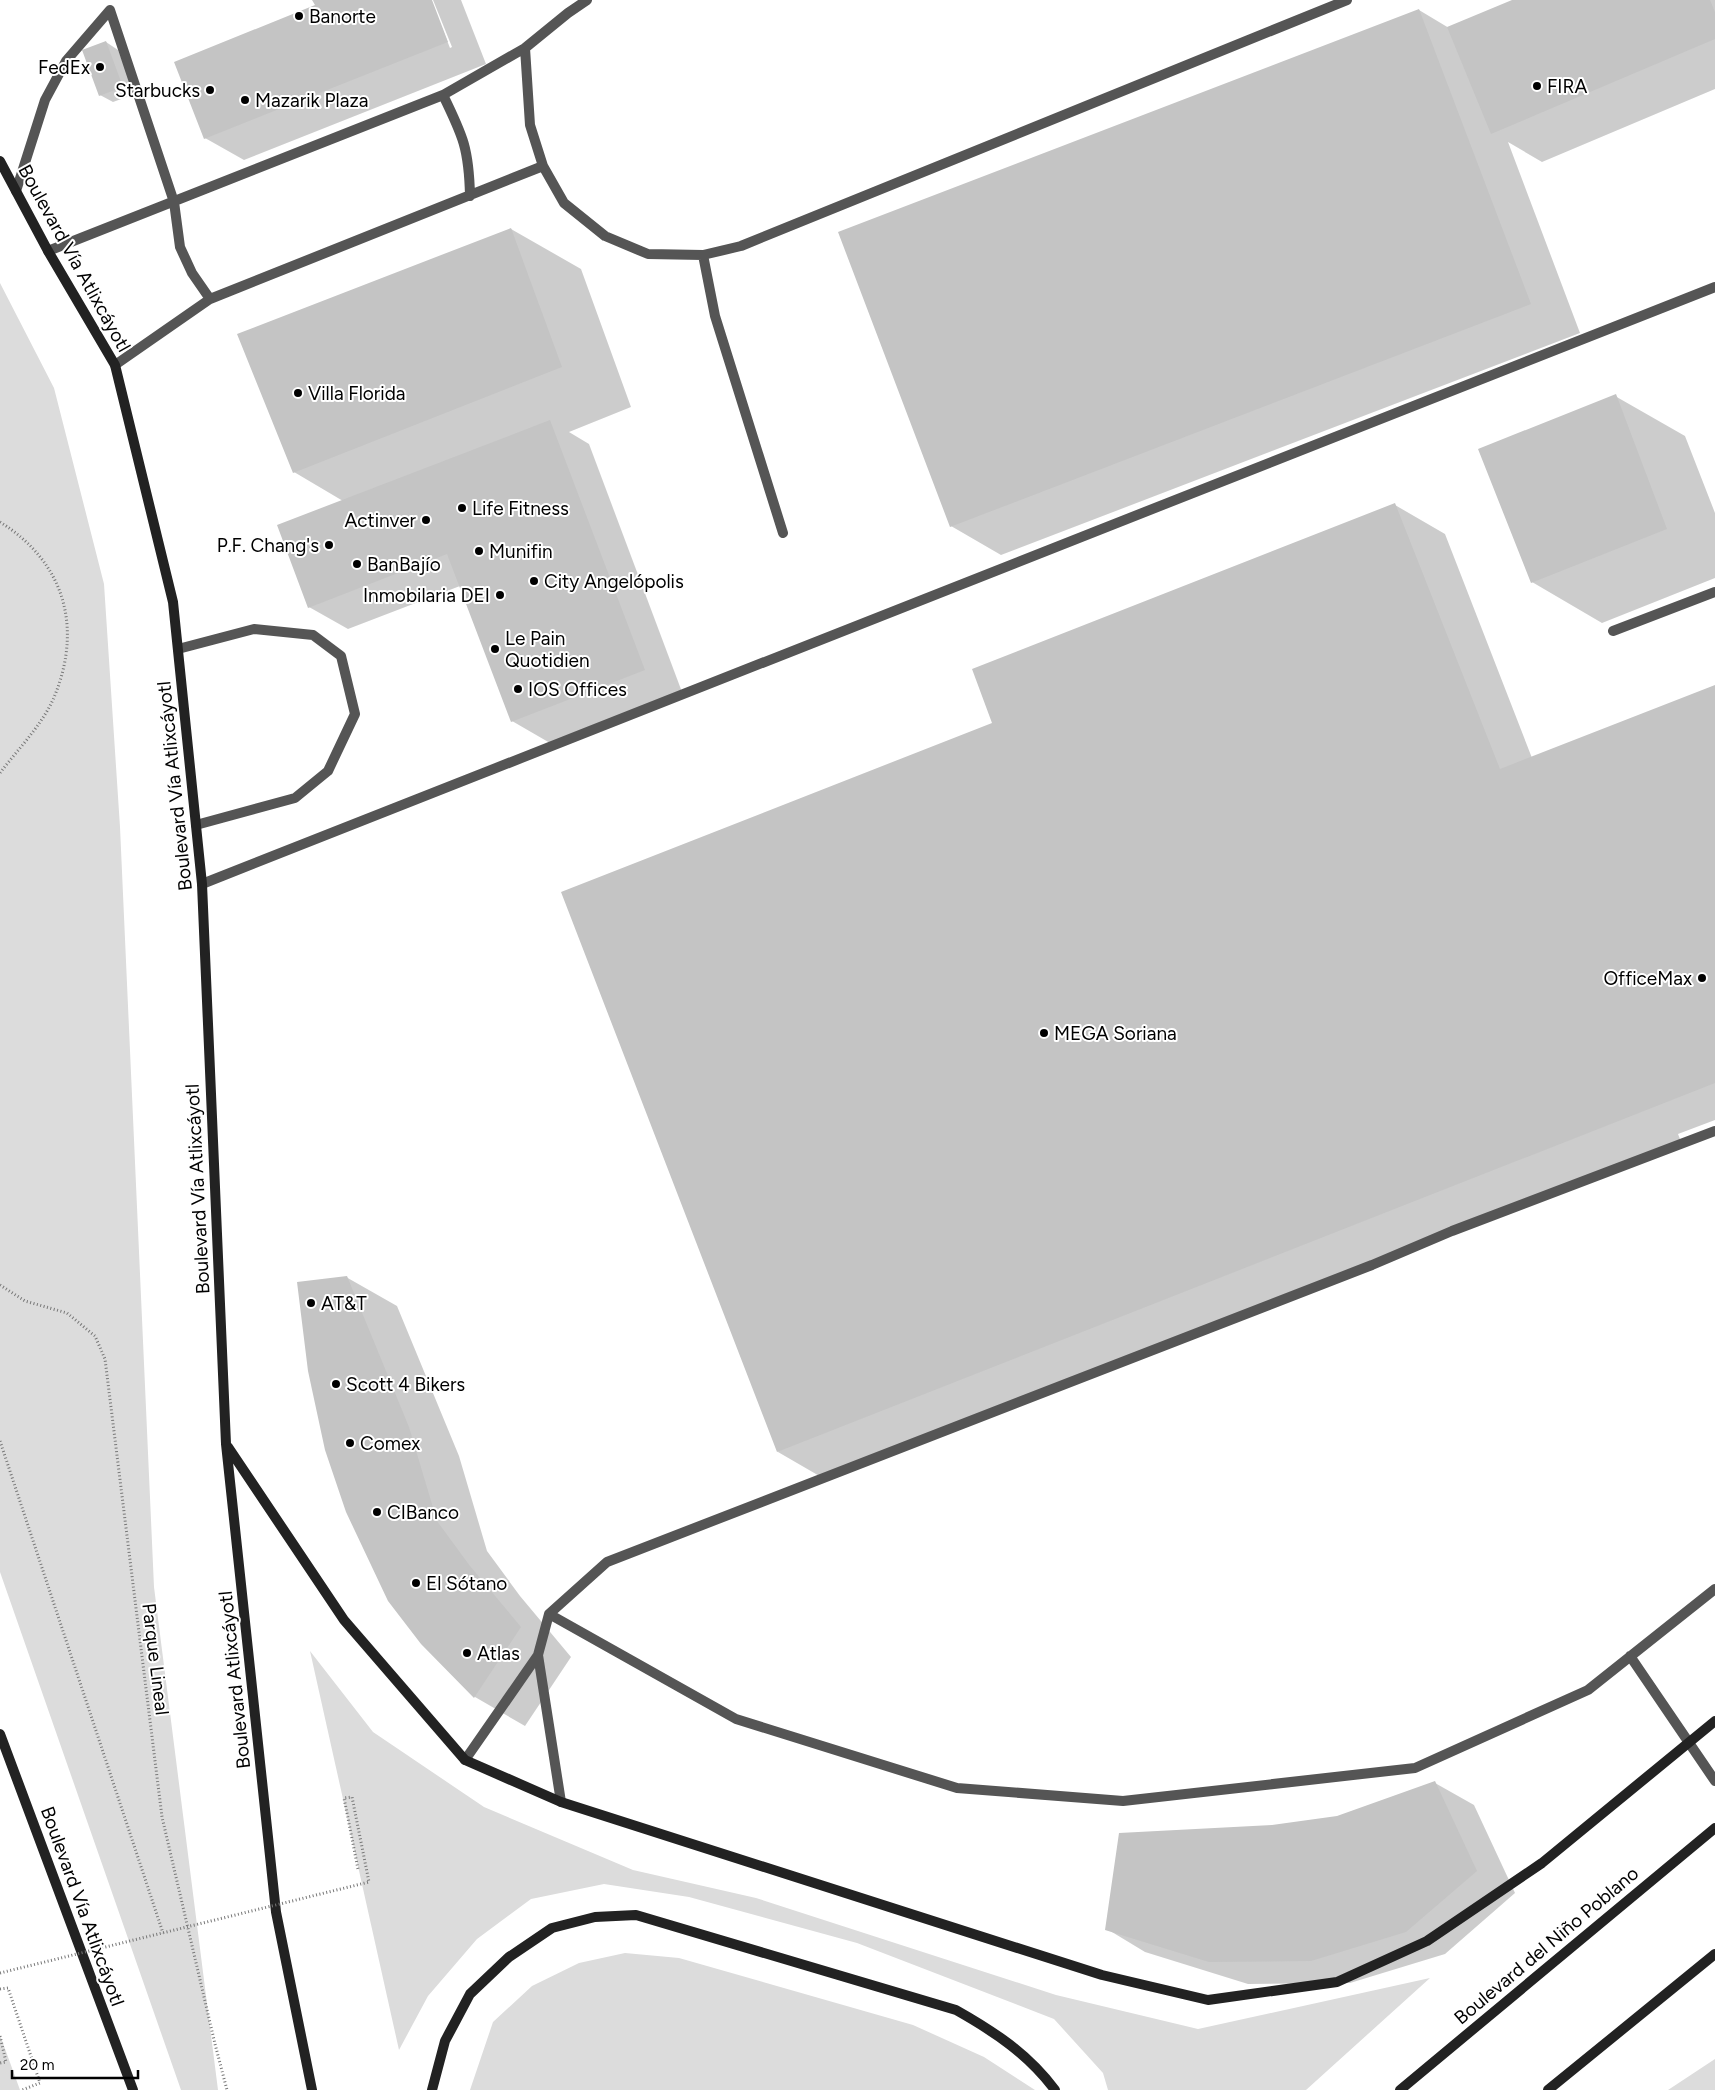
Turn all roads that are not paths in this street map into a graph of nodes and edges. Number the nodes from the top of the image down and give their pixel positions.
1 (587, 0) edge
2 (1347, 0) edge
3 (526, 48) junction
4 (443, 95) junction
5 (0, 161) edge
6 (543, 166) junction
7 (16, 191) junction
8 (470, 196) junction
9 (174, 202) junction
10 (48, 250) junction
11 (703, 255) junction
12 (1715, 287) edge
13 (210, 299) junction
14 (115, 365) junction
15 (783, 533) dead end
16 (1715, 592) edge
17 (1613, 630) dead end
18 (178, 649) junction
19 (196, 825) junction
20 (202, 884) junction
21 (1715, 1131) edge
22 (226, 1444) junction
23 (1715, 1588) edge
24 (549, 1614) junction
25 (538, 1655) junction
26 (1630, 1656) junction
27 (1715, 1721) edge
28 (0, 1734) edge
29 (1689, 1745) junction
30 (465, 1760) junction
31 (1715, 1780) edge
32 (561, 1802) junction
33 (1715, 1828) edge
34 (1715, 1954) edge
35 (133, 2090) edge
36 (312, 2090) edge
37 (432, 2090) edge
38 (1055, 2090) edge
39 (1400, 2090) edge
40 (1548, 2090) edge

1 - 3 lane
2 - 11 lane
3 - 4 lane
3 - 6 lane
4 - 8 lane
4 - 9 lane
5 - 7 main road, Boulevard Vía Atlixcáyotl
6 - 8 lane
6 - 11 lane
7 - 9 lane
7 - 10 main road, Boulevard Vía Atlixcáyotl
8 - 13 lane
9 - 10 lane
9 - 13 lane
10 - 14 main road, Boulevard Vía Atlixcáyotl
11 - 15 lane
12 - 20 lane
13 - 14 lane
14 - 18 main road, Boulevard Vía Atlixcáyotl
16 - 17 lane
18 - 19 main road, Boulevard Vía Atlixcáyotl
18 - 19 lane
19 - 20 main road, Boulevard Vía Atlixcáyotl
20 - 22 main road, Boulevard Vía Atlixcáyotl
21 - 24 lane
22 - 30 main road
22 - 36 main road, Boulevard Atlixcáyotl
23 - 26 lane
24 - 25 lane
24 - 26 lane
25 - 30 lane
25 - 32 lane
26 - 29 lane
27 - 29 main road
28 - 35 main road, Boulevard Vía Atlixcáyotl
29 - 31 lane
29 - 32 main road
30 - 32 main road
33 - 39 main road, Boulevard del Niño Poblano
34 - 40 main road
37 - 38 main road

